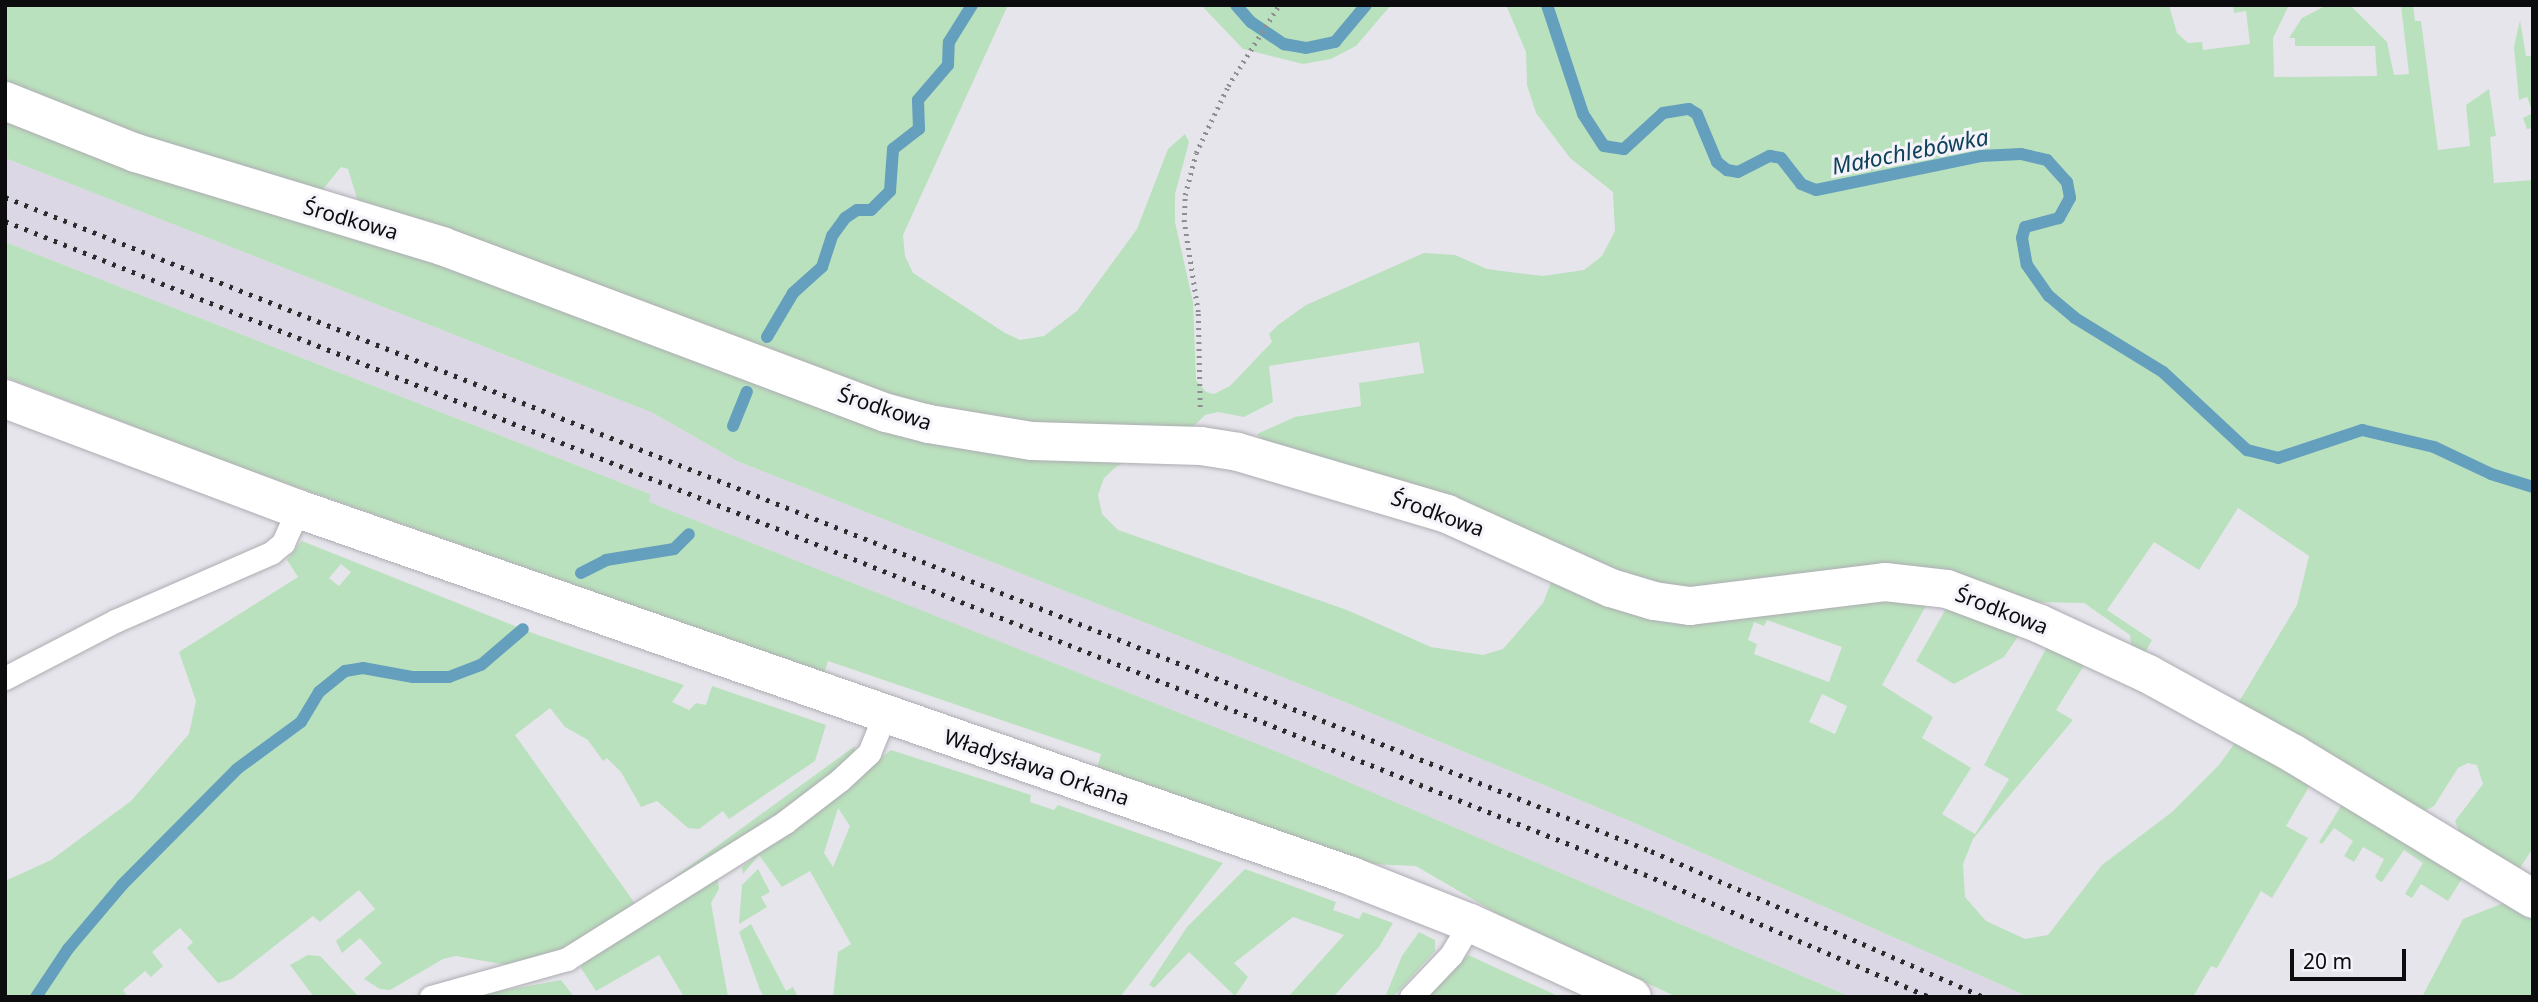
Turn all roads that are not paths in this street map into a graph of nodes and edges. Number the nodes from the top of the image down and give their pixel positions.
1 (5, 101) edge
2 (5, 399) edge
3 (298, 509) junction
4 (5, 678) edge
5 (885, 714) junction
6 (2533, 899) edge
7 (1470, 923) junction
8 (431, 997) edge
9 (1410, 997) edge
10 (1632, 997) edge

1 - 6 street, Środkowa
2 - 3 street, Władysława Orkana
3 - 4 lane
3 - 5 street, Władysława Orkana
5 - 7 street, Władysława Orkana
5 - 8 lane
7 - 9 lane
7 - 10 street, Władysława Orkana

